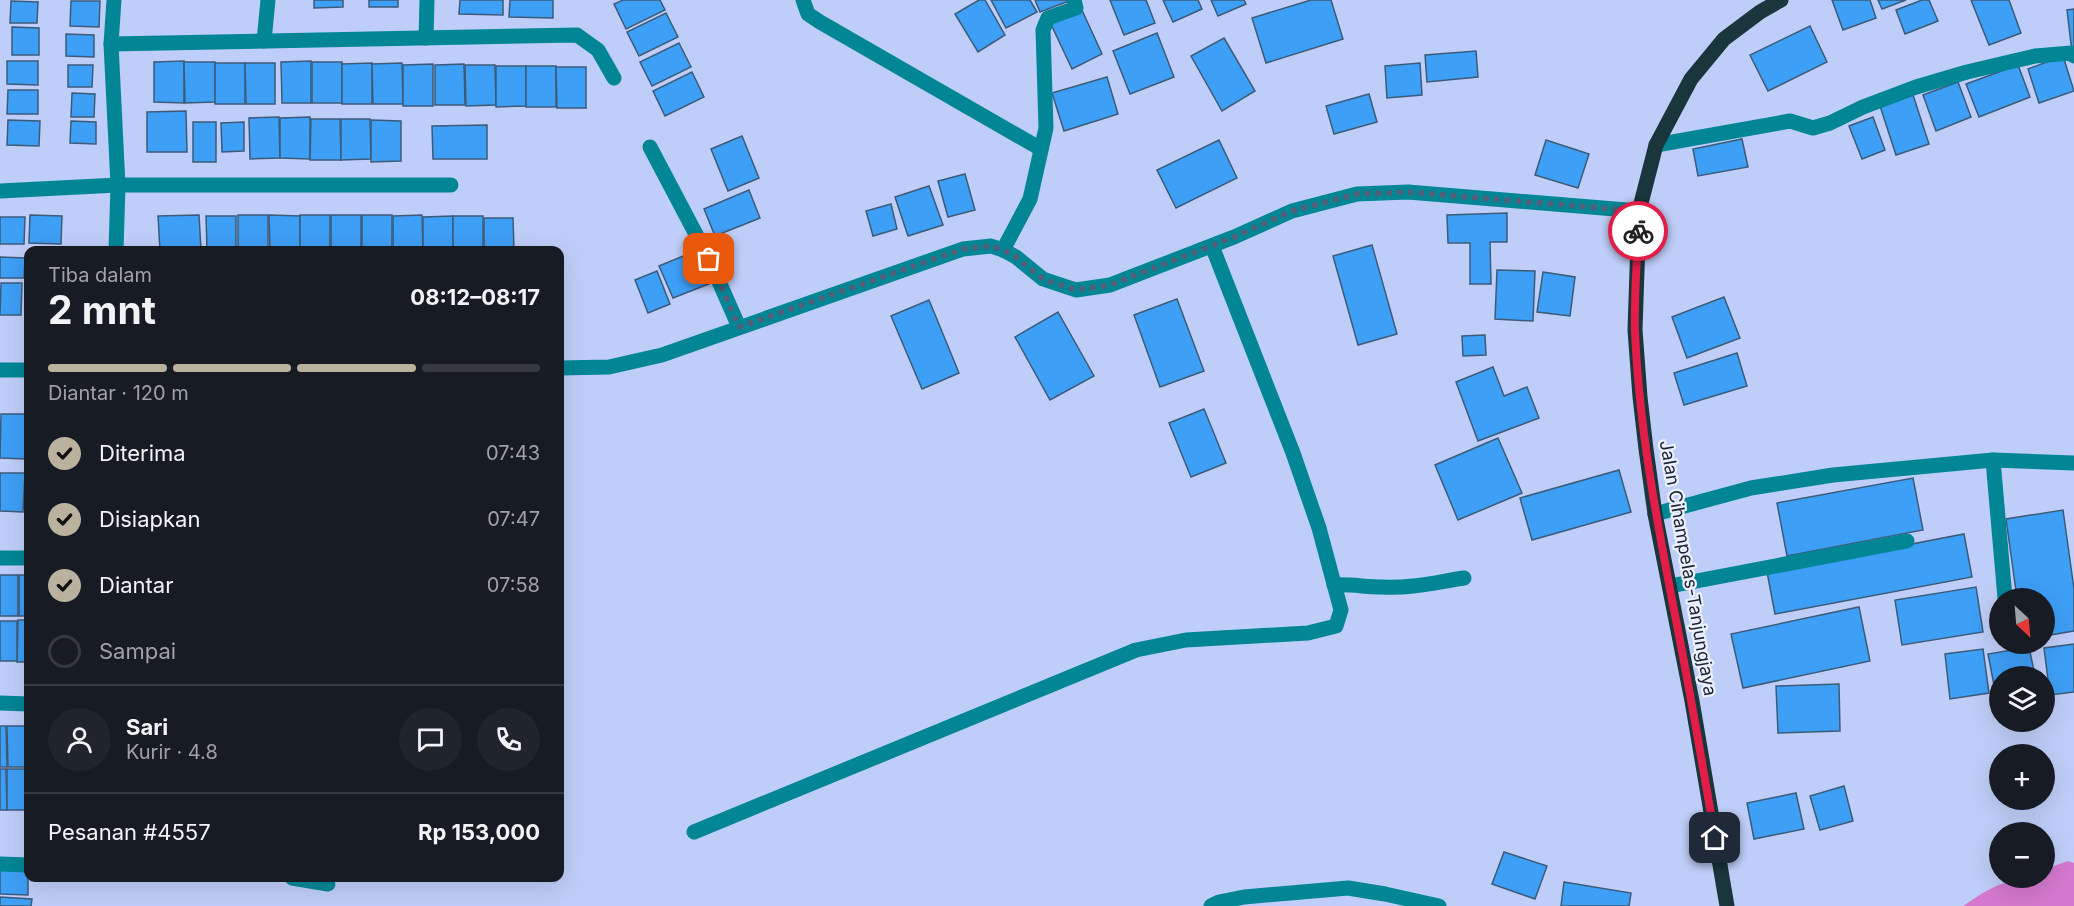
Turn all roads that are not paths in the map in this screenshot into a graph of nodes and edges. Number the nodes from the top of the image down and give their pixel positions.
1 (114, 0) edge
2 (268, 0) edge
3 (427, 0) edge
4 (804, 0) edge
5 (1074, 0) edge
6 (1781, 0) edge
7 (426, 38) junction
8 (264, 41) junction
9 (111, 44) junction
10 (2074, 56) edge
11 (614, 78) dead end
12 (1656, 145) junction
13 (650, 147) dead end
14 (1041, 149) junction
15 (118, 185) junction
16 (451, 185) dead end
17 (0, 191) edge
18 (1639, 211) junction
19 (116, 246) edge
20 (1212, 246) junction
21 (1003, 250) junction
22 (739, 327) junction
23 (564, 368) edge
24 (0, 370) edge
25 (24, 370) edge
26 (1994, 460) junction
27 (2074, 463) edge
28 (1655, 514) junction
29 (1907, 541) dead end
30 (0, 558) edge
31 (24, 558) edge
32 (1464, 578) dead end
33 (1334, 585) junction
34 (1670, 586) junction
35 (2004, 588) edge
36 (0, 703) edge
37 (24, 704) edge
38 (694, 832) dead end
39 (0, 864) edge
40 (24, 865) edge
41 (316, 882) edge
42 (328, 884) dead end
43 (1211, 906) edge
44 (1439, 906) edge
45 (1727, 906) edge

1 - 9 street
2 - 8 street
3 - 7 street
4 - 14 street
5 - 14 street
6 - 12 main road, Jalan Cihampelas-Tanjungjaya
7 - 8 street
7 - 11 street
8 - 9 street
9 - 15 street
10 - 12 street
12 - 18 main road, Jalan Cihampelas-Tanjungjaya
13 - 22 street
14 - 21 street
15 - 16 street
15 - 17 street
15 - 19 street
18 - 20 street
18 - 28 main road, Jalan Cihampelas-Tanjungjaya
20 - 21 street
20 - 33 street
21 - 22 street
22 - 23 street
24 - 25 street
26 - 27 street
26 - 28 street
26 - 35 street
28 - 34 main road, Jalan Cihampelas-Tanjungjaya
29 - 34 street
30 - 31 street
32 - 33 street
33 - 38 street
34 - 45 main road, Jalan Cihampelas-Tanjungjaya
36 - 37 street
39 - 40 street
41 - 42 street
43 - 44 street

